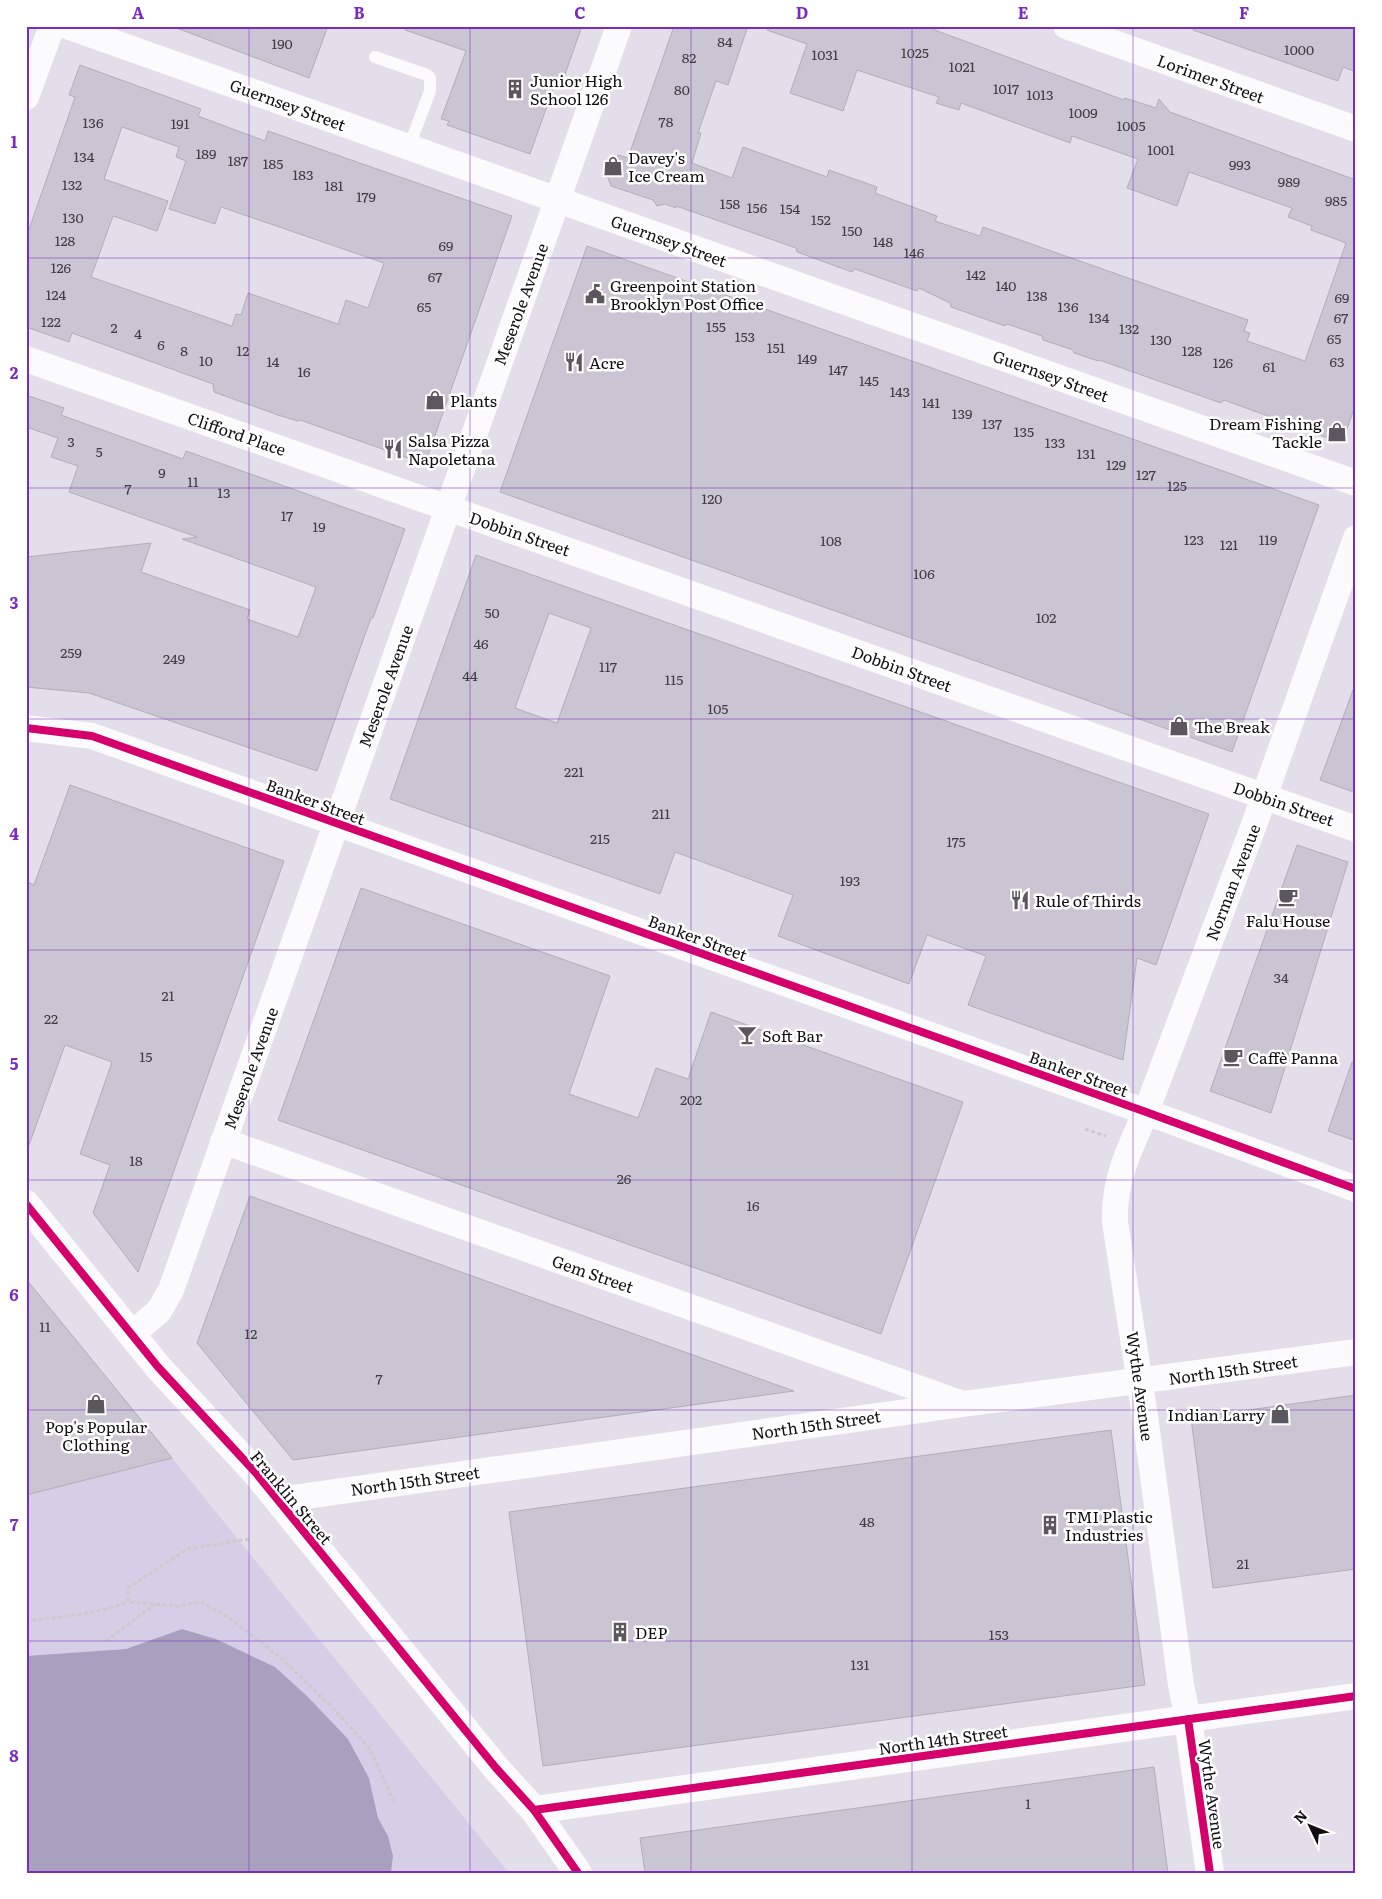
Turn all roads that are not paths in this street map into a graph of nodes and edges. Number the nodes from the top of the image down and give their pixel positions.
1 (52, 26) edge
2 (68, 26) edge
3 (619, 26) edge
4 (1066, 26) edge
5 (375, 58) dead end
6 (26, 97) edge
7 (1356, 129) edge
8 (409, 147) junction
9 (557, 200) junction
10 (26, 359) edge
11 (1356, 483) edge
12 (448, 508) junction
13 (1356, 538) edge
14 (26, 728) edge
15 (1264, 796) junction
16 (337, 823) junction
17 (1356, 829) edge
18 (1146, 1112) junction
19 (224, 1141) junction
20 (1356, 1189) edge
21 (26, 1204) edge
22 (132, 1334) junction
23 (1356, 1352) edge
24 (1140, 1381) junction
25 (963, 1404) junction
26 (278, 1500) junction
27 (1356, 1696) edge
28 (1188, 1719) junction
29 (534, 1810) junction
30 (578, 1873) edge
31 (1210, 1873) edge

1 - 6 street
2 - 8 street, Guernsey Street
3 - 9 street, Meserole Avenue
4 - 7 street, Lorimer Street
5 - 8 lane
8 - 9 street, Guernsey Street
9 - 11 street, Guernsey Street
9 - 12 street, Meserole Avenue
10 - 12 street, Clifford Place
12 - 15 street, Dobbin Street
12 - 16 street, Meserole Avenue
13 - 15 street, Norman Avenue
14 - 16 street, Banker Street
15 - 17 street, Dobbin Street
15 - 18 street, Norman Avenue
16 - 18 street, Banker Street
16 - 19 street, Meserole Avenue
18 - 20 street, Banker Street
18 - 24 street, Wythe Avenue
19 - 22 street, Meserole Avenue
19 - 25 street, Gem Street
21 - 22 main road, Franklin Street
22 - 26 main road, Franklin Street
23 - 24 street, North 15th Street
24 - 25 street, North 15th Street
24 - 28 street, Wythe Avenue
25 - 26 street, North 15th Street
26 - 29 main road, Franklin Street
27 - 28 street, North 14th Street
28 - 29 main road, North 14th Street
28 - 31 main road, Wythe Avenue
29 - 30 main road, Franklin Street

